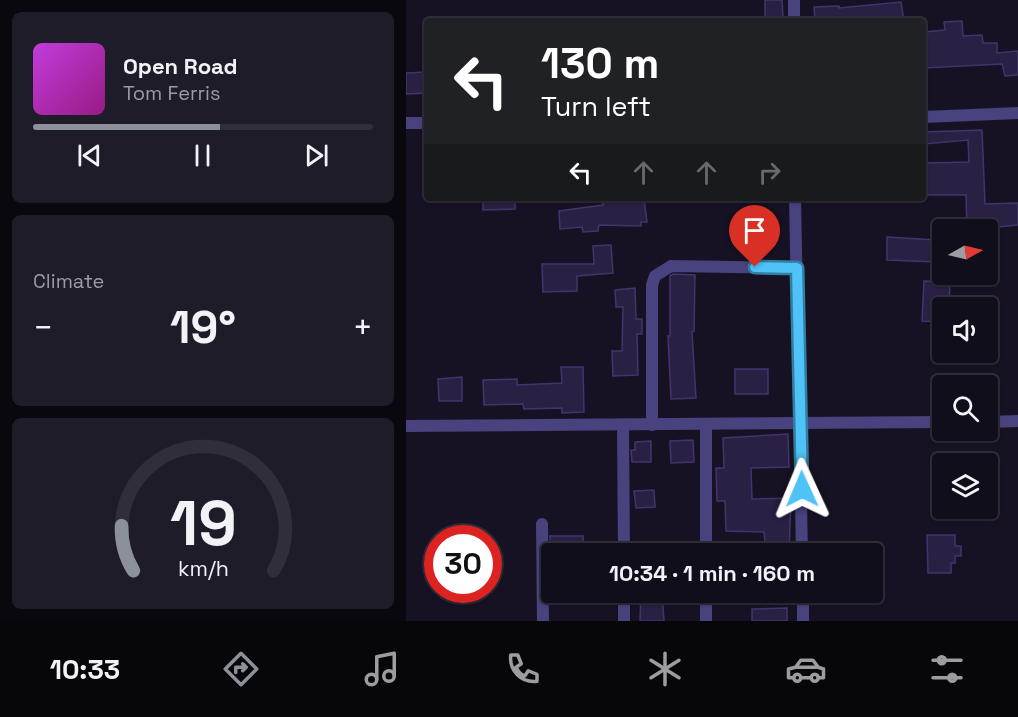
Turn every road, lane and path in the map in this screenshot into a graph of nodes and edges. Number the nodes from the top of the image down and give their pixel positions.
1 (794, 0) edge
2 (794, 18) edge
3 (1018, 113) edge
4 (926, 117) edge
5 (406, 123) edge
6 (424, 123) edge
7 (795, 201) edge
8 (797, 268) junction
9 (1018, 421) edge
10 (932, 422) edge
11 (998, 422) edge
12 (801, 424) junction
13 (652, 425) junction
14 (706, 425) junction
15 (406, 426) edge
16 (624, 426) junction
17 (542, 524) dead end
18 (624, 543) edge
19 (706, 543) edge
20 (802, 543) edge
21 (624, 603) edge
22 (706, 603) edge
23 (803, 603) edge
24 (543, 621) edge
25 (624, 621) edge
26 (706, 621) edge
27 (803, 621) edge

1 - 2 street
3 - 4 street
5 - 6 street
7 - 8 street
8 - 12 street
8 - 13 street
9 - 11 street
10 - 12 street
12 - 14 street
12 - 20 street
13 - 14 street
13 - 16 street
14 - 19 street
15 - 16 street
16 - 18 street
17 - 24 street
21 - 25 street
22 - 26 street
23 - 27 street

